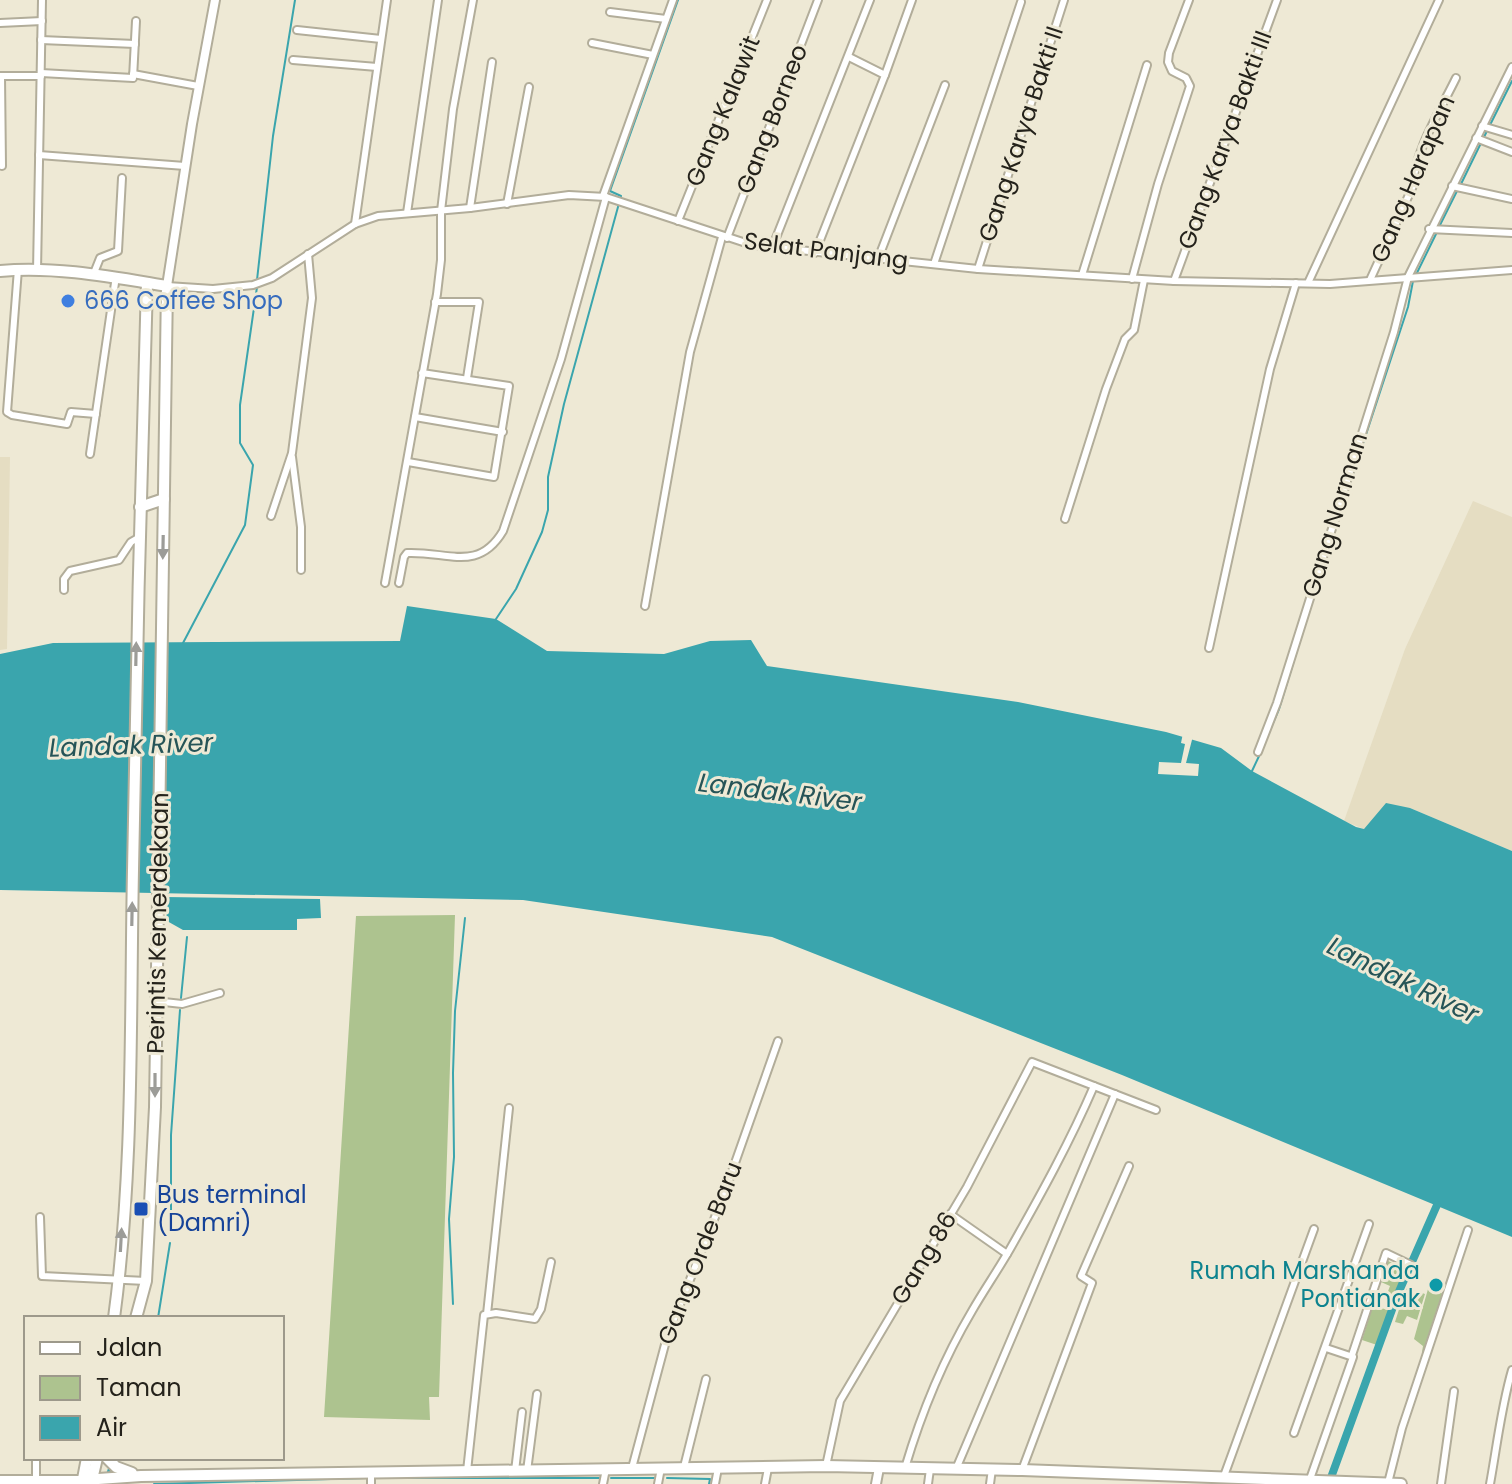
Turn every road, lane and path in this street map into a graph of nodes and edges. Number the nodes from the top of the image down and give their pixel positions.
1 (42, 0) edge
2 (215, 0) edge
3 (387, 0) edge
4 (438, 0) edge
5 (473, 0) edge
6 (673, 0) edge
7 (767, 0) edge
8 (818, 0) edge
9 (870, 0) edge
10 (912, 0) edge
11 (1064, 0) edge
12 (1189, 0) edge
13 (1277, 0) edge
14 (1439, 0) edge
15 (1021, 2) dead end
16 (610, 12) dead end
17 (666, 19) junction
18 (42, 21) junction
19 (136, 21) dead end
20 (0, 23) edge
21 (297, 30) dead end
22 (381, 39) junction
23 (41, 40) junction
24 (592, 43) dead end
25 (135, 44) junction
26 (653, 55) junction
27 (849, 57) junction
28 (293, 60) dead end
29 (492, 62) dead end
30 (1147, 65) dead end
31 (377, 67) junction
32 (1512, 67) edge
33 (41, 74) junction
34 (133, 74) junction
35 (885, 75) junction
36 (0, 76) edge
37 (1456, 78) dead end
38 (945, 85) dead end
39 (198, 86) junction
40 (1507, 86) edge
41 (529, 87) dead end
42 (1486, 127) junction
43 (1512, 135) edge
44 (1481, 140) junction
45 (1512, 152) edge
46 (39, 155) junction
47 (2, 166) edge
48 (185, 166) junction
49 (122, 178) dead end
50 (1456, 188) junction
51 (605, 196) junction
52 (1512, 199) edge
53 (507, 204) junction
54 (470, 208) junction
55 (441, 211) junction
56 (407, 213) junction
57 (678, 221) junction
58 (355, 224) junction
59 (1435, 229) junction
60 (1512, 233) edge
61 (724, 237) junction
62 (772, 248) junction
63 (815, 253) junction
64 (308, 254) junction
65 (878, 259) junction
66 (934, 264) junction
67 (18, 269) junction
68 (978, 269) junction
69 (1512, 270) edge
70 (0, 271) edge
71 (37, 271) junction
72 (94, 273) junction
73 (1082, 275) junction
74 (116, 276) junction
75 (1409, 277) junction
76 (1132, 279) junction
77 (1144, 280) junction
78 (1370, 280) junction
79 (1174, 281) junction
80 (147, 283) junction
81 (1296, 283) junction
82 (1308, 283) junction
83 (167, 286) junction
84 (435, 302) junction
85 (422, 373) junction
86 (467, 378) junction
87 (96, 414) junction
88 (415, 417) junction
89 (503, 432) junction
90 (292, 453) junction
91 (90, 454) dead end
92 (408, 462) junction
93 (164, 499) junction
94 (140, 507) junction
95 (271, 516) dead end
96 (1065, 519) dead end
97 (138, 538) junction
98 (301, 570) dead end
99 (385, 583) dead end
100 (399, 583) dead end
101 (64, 590) dead end
102 (645, 606) dead end
103 (1209, 648) dead end
104 (1258, 752) dead end
105 (220, 993) dead end
106 (156, 995) junction
107 (778, 1041) dead end
108 (1094, 1086) junction
109 (1115, 1094) junction
110 (509, 1108) dead end
111 (1156, 1110) dead end
112 (1129, 1166) dead end
113 (950, 1214) junction
114 (40, 1217) dead end
115 (1369, 1224) dead end
116 (1314, 1229) dead end
117 (1468, 1230) dead end
118 (1007, 1254) junction
119 (551, 1262) dead end
120 (1411, 1265) dead end
121 (119, 1280) junction
122 (146, 1281) junction
123 (487, 1314) junction
124 (114, 1316) edge
125 (137, 1316) edge
126 (1326, 1348) junction
127 (1352, 1355) junction
128 (1512, 1370) edge
129 (706, 1379) dead end
130 (1454, 1391) dead end
131 (537, 1394) dead end
132 (522, 1412) dead end
133 (1294, 1433) dead end
134 (36, 1460) edge
135 (88, 1460) edge
136 (97, 1460) edge
137 (110, 1460) edge
138 (826, 1462) junction
139 (661, 1467) junction
140 (684, 1467) junction
141 (632, 1468) junction
142 (718, 1468) junction
143 (768, 1468) junction
144 (879, 1468) junction
145 (905, 1468) junction
146 (606, 1469) junction
147 (930, 1469) junction
148 (956, 1469) junction
149 (992, 1469) junction
150 (1022, 1470) junction
151 (521, 1471) junction
152 (467, 1472) junction
153 (141, 1476) junction
154 (1224, 1476) junction
155 (371, 1478) edge
156 (1164, 1479) edge
157 (1310, 1479) junction
158 (0, 1480) edge
159 (36, 1480) junction
160 (95, 1480) edge
161 (1259, 1481) edge
162 (1356, 1483) edge
163 (1370, 1483) edge
164 (1388, 1483) edge
165 (603, 1484) edge
166 (658, 1484) edge
167 (715, 1484) edge
168 (765, 1484) edge
169 (876, 1484) edge
170 (928, 1484) edge
171 (990, 1484) edge
172 (1401, 1484) edge
173 (1441, 1484) edge
174 (1490, 1484) edge

1 - 18 street
2 - 39 street
3 - 22 street
4 - 56 street
5 - 55 street
6 - 17 street
7 - 57 street, Gang Kalawit
8 - 61 street, Gang Borneo
9 - 27 street
10 - 35 street
11 - 68 street, Gang Karya Bakti II
12 - 76 street
13 - 79 street, Gang Karya Bakti III
14 - 82 street
15 - 66 street
16 - 17 street
17 - 26 street
18 - 20 street
18 - 23 street
19 - 25 street
21 - 22 street
22 - 31 street
23 - 25 street
23 - 33 street
24 - 26 street
25 - 34 street
26 - 51 street
27 - 35 street
27 - 62 street
28 - 31 street
29 - 54 street
30 - 73 street
31 - 58 street
32 - 40 street, Gang Norman
33 - 34 street
33 - 36 street
33 - 46 street
34 - 39 street
35 - 63 street
36 - 47 street
37 - 78 street, Gang Harapan
38 - 65 street
39 - 48 street
40 - 42 street, Gang Norman
41 - 53 street
42 - 43 street
42 - 44 street, Gang Norman
44 - 45 street
44 - 50 street, Gang Norman
46 - 48 street
46 - 71 street
48 - 83 street
49 - 72 street
50 - 52 street
50 - 59 street, Gang Norman
51 - 53 street, Selat Panjang
51 - 57 street, Selat Panjang
51 - 100 street
53 - 54 street, Selat Panjang
54 - 55 street, Selat Panjang
55 - 56 street, Selat Panjang
55 - 84 street
56 - 58 street, Selat Panjang
57 - 61 street, Selat Panjang
58 - 64 street, Selat Panjang
59 - 60 street
59 - 75 street, Gang Norman
61 - 62 street, Selat Panjang
61 - 102 street, Gang Borneo
62 - 63 street, Selat Panjang
63 - 65 street, Selat Panjang
64 - 83 street, Selat Panjang
64 - 90 street
65 - 66 street, Selat Panjang
66 - 68 street, Selat Panjang
67 - 70 main road
67 - 71 main road
67 - 87 street
68 - 73 street, Selat Panjang
69 - 75 street, Selat Panjang
71 - 72 main road
72 - 74 main road
73 - 76 street, Selat Panjang
74 - 80 main road
74 - 87 street
75 - 78 street, Selat Panjang
75 - 104 street, Gang Norman
76 - 77 street, Selat Panjang
77 - 79 street, Selat Panjang
77 - 96 street
78 - 82 street, Selat Panjang
79 - 81 street, Selat Panjang
80 - 83 main road
80 - 94 main road
81 - 82 street, Selat Panjang
81 - 103 street
83 - 93 main road, Perintis Kemerdekaan
84 - 85 street
84 - 86 street
85 - 86 street
85 - 88 street
86 - 89 street
87 - 91 street
88 - 89 street
88 - 92 street
89 - 92 street
90 - 95 street
90 - 98 street
92 - 99 street
93 - 94 main road
93 -> 106 main road, Perintis Kemerdekaan
94 - 97 main road
97 - 101 street
121 -> 97 main road
105 - 106 street
106 -> 122 main road, Perintis Kemerdekaan
107 - 141 street, Gang Orde Baru
108 - 109 street
108 - 113 street, Gang 86
108 - 118 street
109 - 111 street
109 - 148 street
110 - 123 street
112 - 150 street
113 - 118 street
113 - 138 street, Gang 86
114 - 121 street
115 - 126 street
116 - 154 street
117 - 164 street
118 - 145 street
119 - 123 street
120 - 127 street
121 - 122 street
121 - 124 main road
122 - 125 main road, Perintis Kemerdekaan
123 - 152 street
126 - 127 street
126 - 133 street
127 - 157 street
128 - 174 street
129 - 140 street
130 - 173 street
131 - 151 street
132 - 151 street
134 - 159 street
135 - 160 main road
136 - 160 main road
137 - 153 main road
138 - 143 main road
138 - 144 main road
139 - 140 main road
139 - 141 main road
139 - 166 street
140 - 142 main road
141 - 146 main road
142 - 143 main road
142 - 167 street
143 - 168 street
144 - 145 main road
144 - 169 street
145 - 147 main road
146 - 151 main road
146 - 165 street
147 - 148 main road
147 - 170 street
148 - 149 main road
149 - 150 main road
149 - 171 street
150 - 156 main road
151 - 152 main road
152 - 155 main road
153 - 155 main road
153 - 160 main road
154 - 156 main road
154 - 161 main road
157 - 161 main road
157 - 162 main road
158 - 159 street
159 - 160 street
162 - 163 main road
163 - 164 main road
164 - 172 main road

